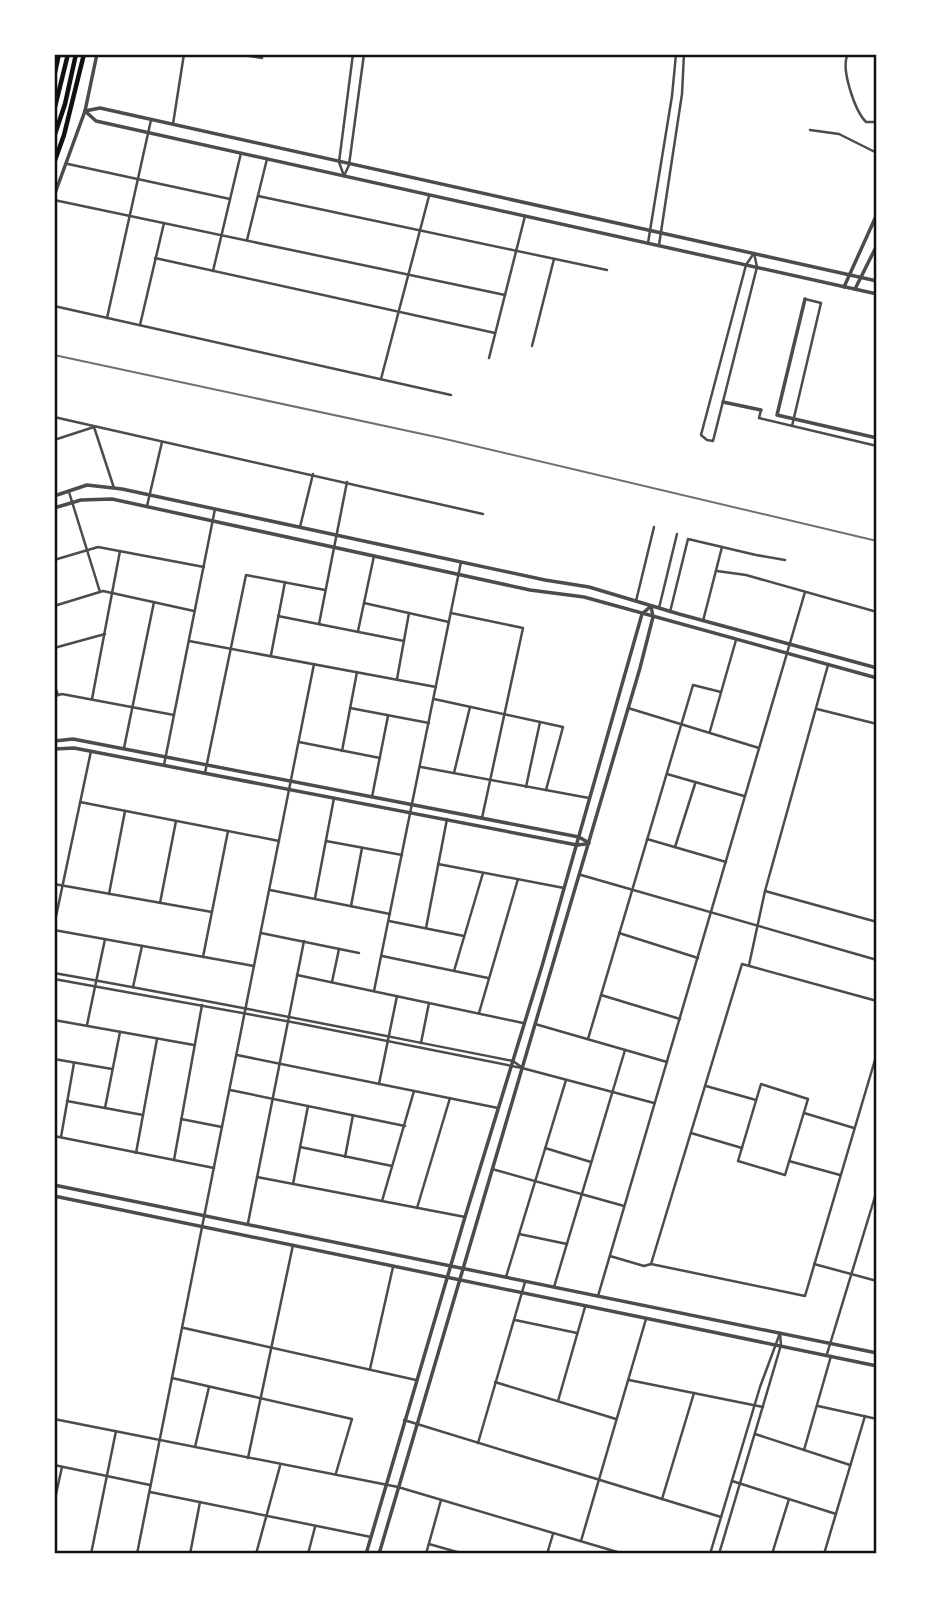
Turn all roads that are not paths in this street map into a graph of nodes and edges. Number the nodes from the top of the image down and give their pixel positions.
1 (59, 54) edge
2 (68, 54) edge
3 (84, 54) edge
4 (97, 54) edge
5 (184, 54) edge
6 (235, 54) edge
7 (353, 54) edge
8 (364, 54) edge
9 (676, 54) edge
10 (684, 54) edge
11 (848, 54) edge
12 (75, 57) edge
13 (262, 58) dead end
14 (54, 77) edge
15 (54, 111) edge
16 (85, 111) junction
17 (151, 120) junction
18 (877, 122) edge
19 (173, 125) junction
20 (810, 131) dead end
21 (148, 133) junction
22 (54, 137) edge
23 (241, 153) junction
24 (877, 153) edge
25 (267, 159) junction
26 (339, 162) junction
27 (54, 163) edge
28 (68, 164) junction
29 (349, 164) junction
30 (344, 176) junction
31 (138, 179) junction
32 (429, 195) junction
33 (258, 196) junction
34 (54, 198) edge
35 (230, 198) junction
36 (877, 214) edge
37 (131, 216) junction
38 (525, 216) junction
39 (164, 223) junction
40 (420, 230) junction
41 (650, 230) junction
42 (662, 233) junction
43 (222, 235) junction
44 (247, 240) junction
45 (648, 243) junction
46 (877, 245) edge
47 (659, 246) junction
48 (516, 251) junction
49 (754, 253) junction
50 (155, 258) junction
51 (554, 259) junction
52 (746, 265) junction
53 (757, 267) junction
54 (213, 271) junction
55 (607, 271) dead end
56 (408, 274) junction
57 (850, 275) junction
58 (862, 277) junction
59 (877, 281) edge
60 (844, 287) junction
61 (855, 289) junction
62 (877, 294) edge
63 (505, 295) junction
64 (806, 299) joint
65 (54, 306) edge
66 (399, 312) junction
67 (107, 318) junction
68 (140, 325) junction
69 (495, 333) junction
70 (532, 346) dead end
71 (489, 358) dead end
72 (381, 379) junction
73 (451, 395) dead end
74 (723, 402) junction
75 (761, 410) joint
76 (54, 417) edge
77 (792, 426) junction
78 (94, 427) junction
79 (877, 438) edge
80 (54, 440) edge
81 (162, 442) junction
82 (877, 446) edge
83 (313, 474) junction
84 (347, 482) junction
85 (114, 488) junction
86 (69, 491) junction
87 (149, 495) junction
88 (54, 496) edge
89 (73, 502) junction
90 (147, 506) junction
91 (54, 508) edge
92 (215, 509) junction
93 (483, 514) dead end
94 (213, 520) junction
95 (300, 527) junction
96 (654, 527) dead end
97 (677, 534) dead end
98 (336, 535) junction
99 (334, 547) junction
100 (722, 547) junction
101 (87, 550) junction
102 (120, 551) junction
103 (374, 555) junction
104 (54, 560) edge
105 (785, 560) dead end
106 (461, 562) junction
107 (204, 567) junction
108 (717, 571) junction
109 (459, 574) junction
110 (285, 582) junction
111 (325, 590) junction
112 (100, 592) junction
113 (805, 592) junction
114 (112, 593) junction
115 (636, 601) junction
116 (154, 602) junction
117 (364, 603) junction
118 (54, 606) edge
119 (651, 606) junction
120 (659, 608) junction
121 (195, 611) junction
122 (670, 612) junction
123 (877, 612) edge
124 (409, 613) junction
125 (451, 613) junction
126 (642, 614) junction
127 (278, 616) junction
128 (653, 617) junction
129 (703, 621) junction
130 (449, 622) junction
131 (319, 624) junction
132 (359, 631) junction
133 (106, 634) junction
134 (189, 640) junction
135 (736, 640) junction
136 (404, 641) junction
137 (790, 644) junction
138 (54, 648) edge
139 (231, 648) junction
140 (787, 654) junction
141 (271, 656) junction
142 (314, 664) junction
143 (828, 665) junction
144 (877, 668) edge
145 (357, 672) junction
146 (877, 678) edge
147 (397, 680) junction
148 (54, 684) edge
149 (436, 687) junction
150 (721, 692) junction
151 (56, 696) edge
152 (92, 699) junction
153 (434, 699) junction
154 (470, 706) junction
155 (132, 707) junction
156 (350, 708) junction
157 (628, 708) junction
158 (817, 709) junction
159 (505, 714) junction
160 (174, 715) junction
161 (388, 716) junction
162 (540, 722) junction
163 (429, 723) junction
164 (681, 724) junction
165 (877, 724) edge
166 (709, 733) junction
167 (54, 741) edge
168 (299, 743) junction
169 (124, 748) junction
170 (760, 748) junction
171 (54, 749) edge
172 (91, 751) junction
173 (342, 751) junction
174 (166, 757) junction
175 (380, 758) junction
176 (164, 765) junction
177 (207, 765) junction
178 (421, 767) junction
179 (205, 773) junction
180 (454, 773) junction
181 (667, 774) junction
182 (491, 780) junction
183 (291, 781) junction
184 (696, 782) junction
185 (526, 787) junction
186 (289, 789) junction
187 (546, 790) junction
188 (373, 797) junction
189 (745, 797) junction
190 (334, 798) junction
191 (590, 798) junction
192 (80, 802) junction
193 (413, 805) junction
194 (125, 811) junction
195 (412, 813) junction
196 (482, 818) junction
197 (447, 819) junction
198 (176, 821) junction
199 (228, 831) junction
200 (579, 836) junction
201 (647, 839) junction
202 (279, 841) junction
203 (326, 841) junction
204 (589, 843) junction
205 (576, 845) junction
206 (676, 847) junction
207 (362, 848) junction
208 (403, 855) junction
209 (726, 862) junction
210 (438, 864) junction
211 (483, 872) junction
212 (579, 875) junction
213 (519, 879) junction
214 (54, 884) edge
215 (63, 886) junction
216 (564, 888) junction
217 (270, 890) junction
218 (632, 890) junction
219 (765, 891) junction
220 (109, 894) junction
221 (315, 899) junction
222 (160, 903) junction
223 (351, 906) junction
224 (212, 912) junction
225 (390, 914) junction
226 (711, 914) junction
227 (389, 921) junction
228 (877, 922) edge
229 (758, 927) junction
230 (54, 928) edge
231 (426, 928) junction
232 (261, 933) junction
233 (619, 933) junction
234 (464, 936) junction
235 (105, 939) junction
236 (304, 942) junction
237 (142, 946) junction
238 (339, 949) junction
239 (359, 953) dead end
240 (382, 956) junction
241 (203, 957) junction
242 (698, 958) junction
243 (877, 960) edge
244 (748, 965) junction
245 (254, 966) junction
246 (454, 971) junction
247 (54, 973) edge
248 (297, 975) junction
249 (490, 978) junction
250 (54, 979) edge
251 (95, 980) junction
252 (332, 982) junction
253 (94, 986) junction
254 (133, 987) junction
255 (374, 991) junction
256 (601, 995) junction
257 (397, 996) junction
258 (877, 1001) edge
259 (429, 1003) junction
260 (201, 1005) junction
261 (246, 1008) junction
262 (245, 1013) junction
263 (479, 1013) junction
264 (289, 1019) junction
265 (680, 1019) junction
266 (54, 1020) edge
267 (524, 1023) junction
268 (535, 1024) junction
269 (87, 1026) junction
270 (120, 1032) junction
271 (390, 1037) junction
272 (157, 1039) junction
273 (588, 1039) junction
274 (388, 1042) junction
275 (421, 1043) junction
276 (194, 1045) junction
277 (625, 1050) junction
278 (877, 1053) edge
279 (237, 1055) junction
280 (54, 1059) edge
281 (513, 1061) junction
282 (667, 1062) junction
283 (74, 1063) junction
284 (279, 1064) junction
285 (511, 1067) junction
286 (522, 1068) junction
287 (113, 1069) junction
288 (566, 1080) junction
289 (379, 1084) junction
290 (705, 1086) junction
291 (230, 1090) junction
292 (414, 1091) junction
293 (612, 1092) junction
294 (450, 1098) junction
295 (272, 1099) junction
296 (756, 1100) junction
297 (67, 1101) junction
298 (655, 1104) junction
299 (309, 1106) junction
300 (105, 1108) junction
301 (498, 1108) junction
302 (804, 1113) junction
303 (143, 1115) junction
304 (353, 1115) junction
305 (181, 1119) junction
306 (405, 1126) junction
307 (222, 1127) junction
308 (854, 1128) junction
309 (691, 1133) junction
310 (54, 1136) edge
311 (61, 1138) junction
312 (300, 1147) junction
313 (545, 1147) junction
314 (742, 1148) junction
315 (136, 1153) junction
316 (345, 1157) junction
317 (174, 1160) junction
318 (789, 1161) junction
319 (592, 1162) junction
320 (393, 1166) junction
321 (214, 1168) junction
322 (492, 1169) junction
323 (840, 1175) junction
324 (257, 1177) junction
325 (535, 1181) junction
326 (293, 1184) junction
327 (54, 1185) edge
328 (877, 1190) edge
329 (582, 1194) junction
330 (54, 1196) edge
331 (382, 1201) junction
332 (625, 1206) junction
333 (417, 1208) junction
334 (205, 1216) junction
335 (465, 1217) junction
336 (247, 1224) junction
337 (203, 1227) junction
338 (519, 1234) junction
339 (567, 1244) junction
340 (293, 1245) junction
341 (610, 1256) junction
342 (651, 1264) junction
343 (814, 1264) junction
344 (450, 1265) junction
345 (393, 1266) junction
346 (463, 1268) junction
347 (852, 1274) junction
348 (447, 1277) junction
349 (506, 1277) junction
350 (459, 1279) junction
351 (526, 1281) junction
352 (877, 1281) edge
353 (554, 1287) junction
354 (522, 1292) junction
355 (598, 1296) junction
356 (585, 1305) junction
357 (646, 1318) junction
358 (514, 1320) junction
359 (182, 1328) junction
360 (577, 1333) junction
361 (780, 1333) junction
362 (830, 1343) junction
363 (774, 1344) junction
364 (781, 1345) junction
365 (272, 1348) junction
366 (877, 1353) edge
367 (829, 1355) junction
368 (877, 1366) edge
369 (370, 1369) junction
370 (172, 1378) junction
371 (416, 1380) junction
372 (629, 1380) junction
373 (495, 1382) junction
374 (209, 1387) junction
375 (694, 1393) junction
376 (261, 1398) junction
377 (558, 1401) junction
378 (755, 1405) junction
379 (818, 1406) junction
380 (763, 1407) junction
381 (865, 1416) junction
382 (54, 1419) edge
383 (877, 1419) edge
384 (404, 1420) junction
385 (617, 1420) junction
386 (416, 1424) junction
387 (116, 1431) junction
388 (755, 1434) junction
389 (160, 1440) junction
390 (478, 1443) junction
391 (195, 1447) junction
392 (804, 1450) junction
393 (248, 1458) junction
394 (281, 1464) junction
395 (54, 1465) edge
396 (850, 1465) junction
397 (62, 1466) junction
398 (335, 1475) junction
399 (107, 1476) junction
400 (600, 1480) junction
401 (732, 1481) junction
402 (740, 1484) junction
403 (151, 1485) junction
404 (385, 1485) junction
405 (398, 1486) junction
406 (149, 1492) junction
407 (662, 1499) junction
408 (789, 1499) junction
409 (441, 1500) junction
410 (200, 1502) junction
411 (54, 1503) edge
412 (836, 1514) junction
413 (267, 1516) junction
414 (721, 1517) junction
415 (316, 1526) junction
416 (553, 1533) junction
417 (371, 1537) junction
418 (581, 1541) junction
419 (429, 1544) junction
420 (91, 1554) edge
421 (137, 1554) edge
422 (190, 1554) edge
423 (256, 1554) edge
424 (308, 1554) edge
425 (366, 1554) edge
426 (379, 1554) edge
427 (426, 1554) edge
428 (464, 1554) edge
429 (547, 1554) edge
430 (624, 1554) edge
431 (710, 1554) edge
432 (719, 1554) edge
433 (772, 1554) edge
434 (824, 1554) edge

1 - 14 main road
2 - 15 main road
3 - 27 main road
4 - 16 street
5 - 19 street
6 - 13 street
7 - 26 street
8 - 29 street
9 - 41 street
10 - 42 street
11 - 18 street
12 - 22 main road
16 - 17 street
16 - 21 street
16 - 28 street
17 - 19 street
17 - 21 street
19 - 26 street
20 - 24 street
21 - 23 street
21 - 31 street
23 - 25 street
23 - 35 street
25 - 30 street
25 - 33 street
26 - 29 street
26 - 30 street
28 - 31 street
28 - 34 street
29 - 30 street
29 - 41 street
30 - 32 street
31 - 35 street
31 - 37 street
32 - 38 street
32 - 40 street
33 - 40 street
33 - 44 street
34 - 37 street
35 - 43 street
36 - 57 street
37 - 39 street
37 - 67 street
38 - 45 street
38 - 48 street
39 - 43 street
39 - 50 street
40 - 48 street
40 - 56 street
41 - 42 street
41 - 45 street
42 - 47 street
42 - 49 street
43 - 44 street
43 - 54 street
44 - 56 street
45 - 47 street
46 - 58 street
47 - 52 street
48 - 51 street
48 - 63 street
49 - 52 street
49 - 53 street
49 - 57 street
50 - 54 street
50 - 68 street
51 - 55 street
51 - 70 street
52 - 53 street
52 - 74 street
53 - 60 street
53 - 74 street
54 - 66 street
56 - 63 street
56 - 66 street
57 - 58 street
57 - 60 street
58 - 59 street
58 - 61 street
60 - 61 street
61 - 62 street
63 - 69 street
64 - 77 street
64 - 79 street
65 - 67 street
66 - 69 street
66 - 72 street
67 - 68 street
68 - 72 street
69 - 71 street
72 - 73 street
74 - 75 street
75 - 77 street
76 - 78 street
77 - 82 street
78 - 80 street
78 - 81 street
78 - 85 street
81 - 83 street
81 - 87 street
83 - 84 street
83 - 95 street
84 - 93 street
84 - 98 street
85 - 86 street
85 - 87 street
86 - 88 street
86 - 89 street
87 - 90 street
87 - 92 street
89 - 90 street
89 - 91 street
89 - 101 street
90 - 94 street
92 - 94 street
92 - 95 street
94 - 99 street
94 - 107 street
95 - 98 street
96 - 115 street
97 - 120 street
98 - 99 street
98 - 106 street
99 - 103 street
99 - 111 street
100 - 105 street
100 - 108 street
100 - 122 street
101 - 102 street
101 - 104 street
101 - 112 street
102 - 107 street
102 - 114 street
103 - 109 street
103 - 117 street
106 - 109 street
106 - 115 street
107 - 121 street
108 - 113 street
108 - 129 street
109 - 125 street
109 - 126 street
110 - 111 street
110 - 127 street
110 - 139 street
111 - 131 street
112 - 114 street
112 - 118 street
113 - 123 street
113 - 137 street
114 - 116 street
114 - 133 street
115 - 119 street
116 - 121 street
116 - 155 street
117 - 124 street
117 - 132 street
119 - 120 street
119 - 126 street
119 - 128 street
120 - 122 street
121 - 134 street
122 - 129 street
124 - 130 street
124 - 136 street
125 - 130 street
125 - 159 street
126 - 128 street
126 - 191 street
127 - 131 street
127 - 141 street
128 - 135 street
128 - 157 street
129 - 137 street
130 - 149 street
131 - 132 street
132 - 136 street
133 - 138 street
133 - 152 street
134 - 139 street
134 - 160 street
135 - 140 street
135 - 150 street
136 - 147 street
137 - 140 street
137 - 144 street
139 - 141 street
139 - 177 street
140 - 143 street
140 - 170 street
141 - 142 street
142 - 145 street
142 - 168 street
143 - 146 street
143 - 158 street
145 - 147 street
145 - 156 street
147 - 149 street
148 - 151 street
149 - 153 street
150 - 164 street
150 - 166 street
151 - 152 street
152 - 155 street
153 - 154 street
153 - 163 street
154 - 159 street
154 - 180 street
155 - 160 street
155 - 169 street
156 - 161 street
156 - 173 street
157 - 164 street
157 - 204 street
158 - 165 street
158 - 219 street
159 - 162 street
159 - 182 street
160 - 174 street
161 - 163 street
161 - 175 street
162 - 185 street
162 - 187 street
163 - 178 street
164 - 166 street
164 - 181 street
166 - 170 street
167 - 169 street
168 - 173 street
168 - 183 street
169 - 174 street
170 - 189 street
171 - 172 street
172 - 176 street
172 - 192 street
173 - 175 street
174 - 176 street
174 - 177 street
175 - 188 street
176 - 179 street
177 - 179 street
177 - 183 street
178 - 180 street
178 - 193 street
179 - 186 street
180 - 182 street
181 - 184 street
181 - 201 street
182 - 185 street
182 - 196 street
183 - 186 street
183 - 188 street
184 - 189 street
184 - 206 street
185 - 187 street
186 - 190 street
186 - 202 street
187 - 191 street
188 - 193 street
189 - 209 street
190 - 195 street
190 - 203 street
191 - 200 street
192 - 194 street
192 - 215 street
193 - 195 street
193 - 196 street
194 - 198 street
194 - 220 street
195 - 197 street
195 - 208 street
196 - 200 street
197 - 205 street
197 - 210 street
198 - 199 street
198 - 222 street
199 - 202 street
199 - 224 street
200 - 204 street
200 - 205 street
201 - 206 street
201 - 218 street
202 - 217 street
203 - 207 street
203 - 221 street
204 - 205 street
204 - 212 street
205 - 216 street
206 - 209 street
207 - 208 street
207 - 223 street
208 - 225 street
209 - 226 street
210 - 211 street
210 - 231 street
211 - 213 street
211 - 234 street
212 - 218 street
212 - 268 street
213 - 216 street
213 - 249 street
214 - 215 street
215 - 220 street
215 - 230 street
216 - 267 street
217 - 221 street
217 - 232 street
218 - 226 street
218 - 233 street
219 - 228 street
219 - 229 street
220 - 222 street
221 - 223 street
222 - 224 street
223 - 225 street
224 - 241 street
225 - 227 street
226 - 229 street
226 - 242 street
227 - 231 street
227 - 240 street
229 - 243 street
229 - 244 street
230 - 235 street
231 - 234 street
232 - 236 street
232 - 245 street
233 - 242 street
233 - 256 street
234 - 246 street
235 - 237 street
235 - 251 street
236 - 238 street
236 - 248 street
237 - 241 street
237 - 254 street
238 - 239 street
238 - 252 street
240 - 246 street
240 - 255 street
241 - 245 street
242 - 265 street
244 - 258 street
244 - 290 street
245 - 261 street
246 - 249 street
247 - 251 street
248 - 252 street
248 - 264 street
249 - 263 street
250 - 253 street
251 - 253 street
251 - 254 street
252 - 255 street
253 - 260 street
253 - 269 street
254 - 261 street
255 - 257 street
256 - 265 street
256 - 273 street
257 - 259 street
257 - 271 street
259 - 263 street
259 - 275 street
260 - 262 street
260 - 276 street
261 - 262 street
261 - 264 street
262 - 264 street
262 - 279 street
263 - 267 street
264 - 271 street
264 - 274 street
264 - 284 street
265 - 282 street
266 - 269 street
267 - 281 street
268 - 273 street
268 - 286 street
269 - 270 street
270 - 272 street
270 - 287 street
271 - 274 street
271 - 275 street
272 - 276 street
272 - 303 street
273 - 277 street
274 - 285 street
274 - 289 street
275 - 281 street
276 - 305 street
277 - 282 street
277 - 293 street
278 - 308 street
279 - 284 street
279 - 291 street
280 - 283 street
281 - 285 street
281 - 286 street
282 - 298 street
283 - 287 street
283 - 297 street
284 - 289 street
284 - 295 street
285 - 286 street
285 - 301 street
286 - 288 street
286 - 322 street
287 - 300 street
288 - 293 street
288 - 313 street
289 - 292 street
290 - 296 street
290 - 309 street
291 - 295 street
291 - 307 street
292 - 294 street
292 - 306 street
293 - 298 street
293 - 319 street
294 - 301 street
294 - 333 street
295 - 299 street
295 - 324 street
296 - 302 street
296 - 314 street
297 - 300 street
297 - 311 street
298 - 332 street
299 - 304 street
299 - 312 street
300 - 303 street
301 - 335 street
302 - 308 street
302 - 318 street
303 - 315 street
304 - 306 street
304 - 316 street
305 - 307 street
305 - 317 street
306 - 320 street
307 - 321 street
308 - 323 street
309 - 314 street
309 - 342 street
310 - 311 street
311 - 315 street
312 - 316 street
312 - 326 street
313 - 319 street
313 - 325 street
314 - 318 street
315 - 317 street
316 - 320 street
317 - 321 street
318 - 323 street
319 - 329 street
320 - 331 street
321 - 334 street
322 - 325 street
322 - 346 street
323 - 343 street
324 - 326 street
324 - 336 street
325 - 329 street
325 - 338 street
326 - 331 street
327 - 334 street
328 - 347 street
329 - 332 street
329 - 339 street
330 - 337 street
331 - 333 street
332 - 341 street
333 - 335 street
334 - 336 street
334 - 337 street
335 - 344 street
336 - 344 street
337 - 340 street
337 - 359 street
338 - 339 street
338 - 349 street
339 - 353 street
340 - 345 street
340 - 365 street
341 - 342 street
341 - 355 street
342 - 343 street
343 - 347 street
344 - 346 street
344 - 348 street
345 - 348 street
345 - 369 street
346 - 349 street
346 - 350 street
347 - 352 street
347 - 362 street
348 - 350 street
348 - 371 street
349 - 351 street
350 - 354 street
350 - 386 street
351 - 353 street
351 - 354 street
353 - 355 street
354 - 356 street
354 - 358 street
355 - 361 street
356 - 357 street
356 - 360 street
357 - 363 street
357 - 372 street
358 - 360 street
358 - 373 street
359 - 365 street
359 - 370 street
360 - 377 street
361 - 362 street
361 - 363 street
361 - 364 street
362 - 366 street
362 - 367 street
363 - 364 street
363 - 378 street
364 - 367 street
364 - 380 street
365 - 369 street
365 - 376 street
367 - 368 street
367 - 379 street
369 - 371 street
370 - 374 street
370 - 389 street
371 - 384 street
372 - 375 street
372 - 385 street
373 - 377 street
373 - 390 street
374 - 376 street
374 - 391 street
375 - 378 street
375 - 407 street
376 - 393 street
376 - 398 street
377 - 385 street
378 - 380 street
378 - 401 street
379 - 381 street
379 - 392 street
380 - 388 street
381 - 383 street
381 - 396 street
382 - 387 street
384 - 386 street
384 - 404 street
385 - 400 street
386 - 390 street
386 - 405 street
387 - 389 street
387 - 399 street
388 - 392 street
388 - 402 street
389 - 391 street
389 - 403 street
390 - 400 street
391 - 393 street
392 - 396 street
393 - 394 street
394 - 398 street
394 - 413 street
395 - 397 street
396 - 412 street
397 - 399 street
397 - 411 street
398 - 404 street
399 - 403 street
399 - 420 street
400 - 407 street
400 - 418 street
401 - 402 street
401 - 414 street
402 - 408 street
402 - 432 street
403 - 406 street
404 - 405 street
404 - 417 street
405 - 409 street
405 - 426 street
406 - 410 street
406 - 421 street
407 - 414 street
408 - 412 street
408 - 433 street
409 - 416 street
409 - 419 street
410 - 413 street
410 - 422 street
412 - 434 street
413 - 415 street
413 - 423 street
414 - 431 street
415 - 417 street
415 - 424 street
416 - 418 street
416 - 429 street
417 - 425 street
418 - 430 street
419 - 427 street
419 - 428 street

